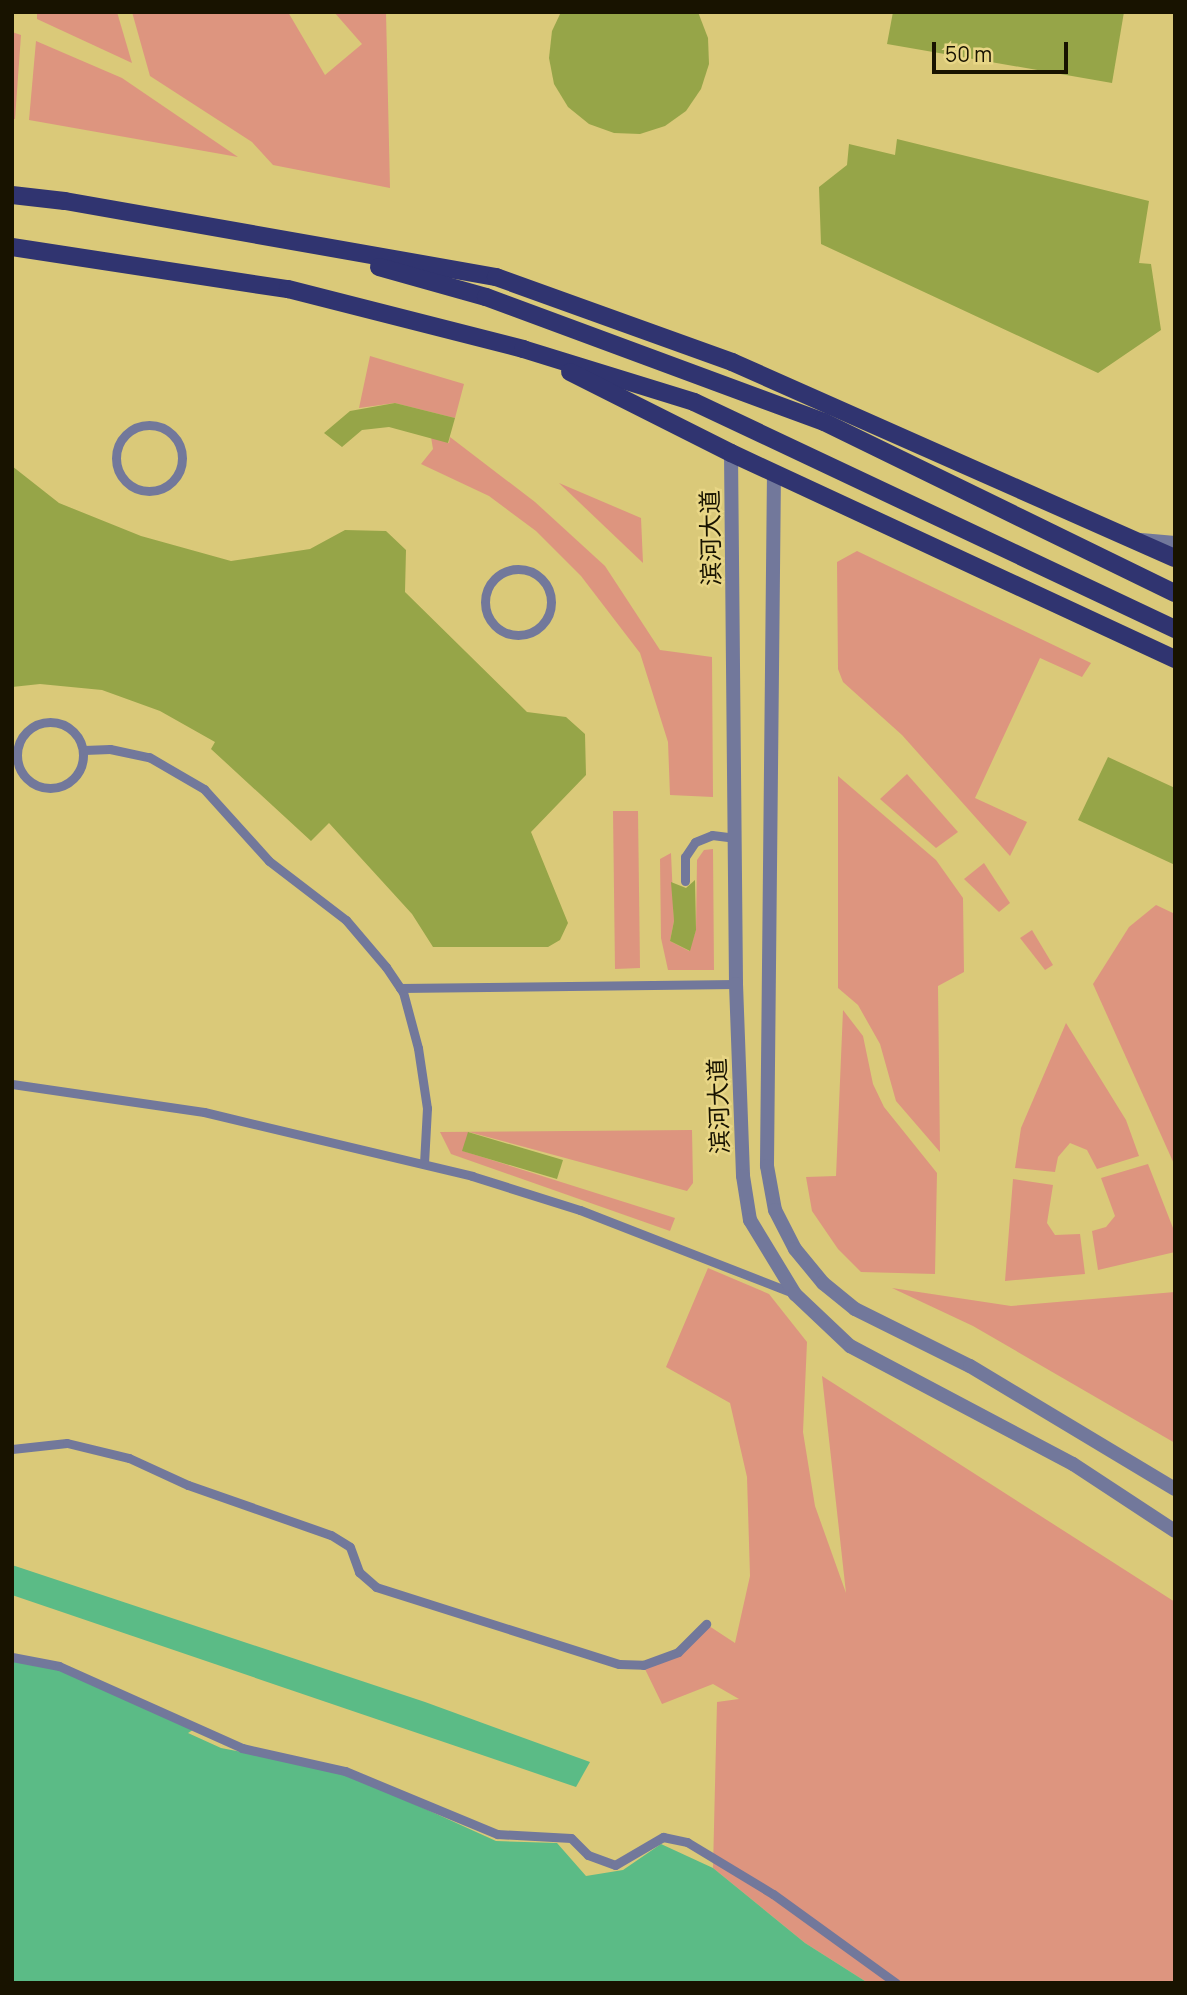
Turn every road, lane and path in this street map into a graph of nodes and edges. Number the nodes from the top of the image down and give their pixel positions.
1 (12, 195) edge
2 (282, 240) junction
3 (12, 247) edge
4 (523, 349) junction
5 (731, 453) junction
6 (118, 469) joint
7 (774, 472) junction
8 (1126, 538) junction
9 (1175, 543) edge
10 (1175, 558) edge
11 (1175, 593) edge
12 (486, 613) joint
13 (1175, 629) edge
14 (1175, 659) edge
15 (84, 750) junction
16 (736, 838) junction
17 (685, 881) dead end
18 (736, 984) junction
19 (400, 988) junction
20 (12, 1084) edge
21 (425, 1164) junction
22 (794, 1294) junction
23 (12, 1449) edge
24 (1175, 1489) edge
25 (1175, 1531) edge
26 (706, 1624) dead end
27 (12, 1657) edge
28 (896, 1983) edge

1 - 2 main road
2 - 8 main road
2 - 11 main road
3 - 4 main road
4 - 5 main road
4 - 13 main road
5 - 7 main road
5 - 16 street, 滨河大道
6 - 6 lane
7 - 14 main road
7 - 24 street, 滨河大道
8 - 9 street
8 - 10 main road
12 - 12 lane
15 - 15 lane
15 - 19 lane
16 - 17 lane
16 - 18 street, 滨河大道
18 - 19 lane
18 - 22 street, 滨河大道
19 - 21 lane
20 - 21 lane
21 - 22 lane
22 - 25 street, 滨河大道
23 - 26 lane
27 - 28 lane

